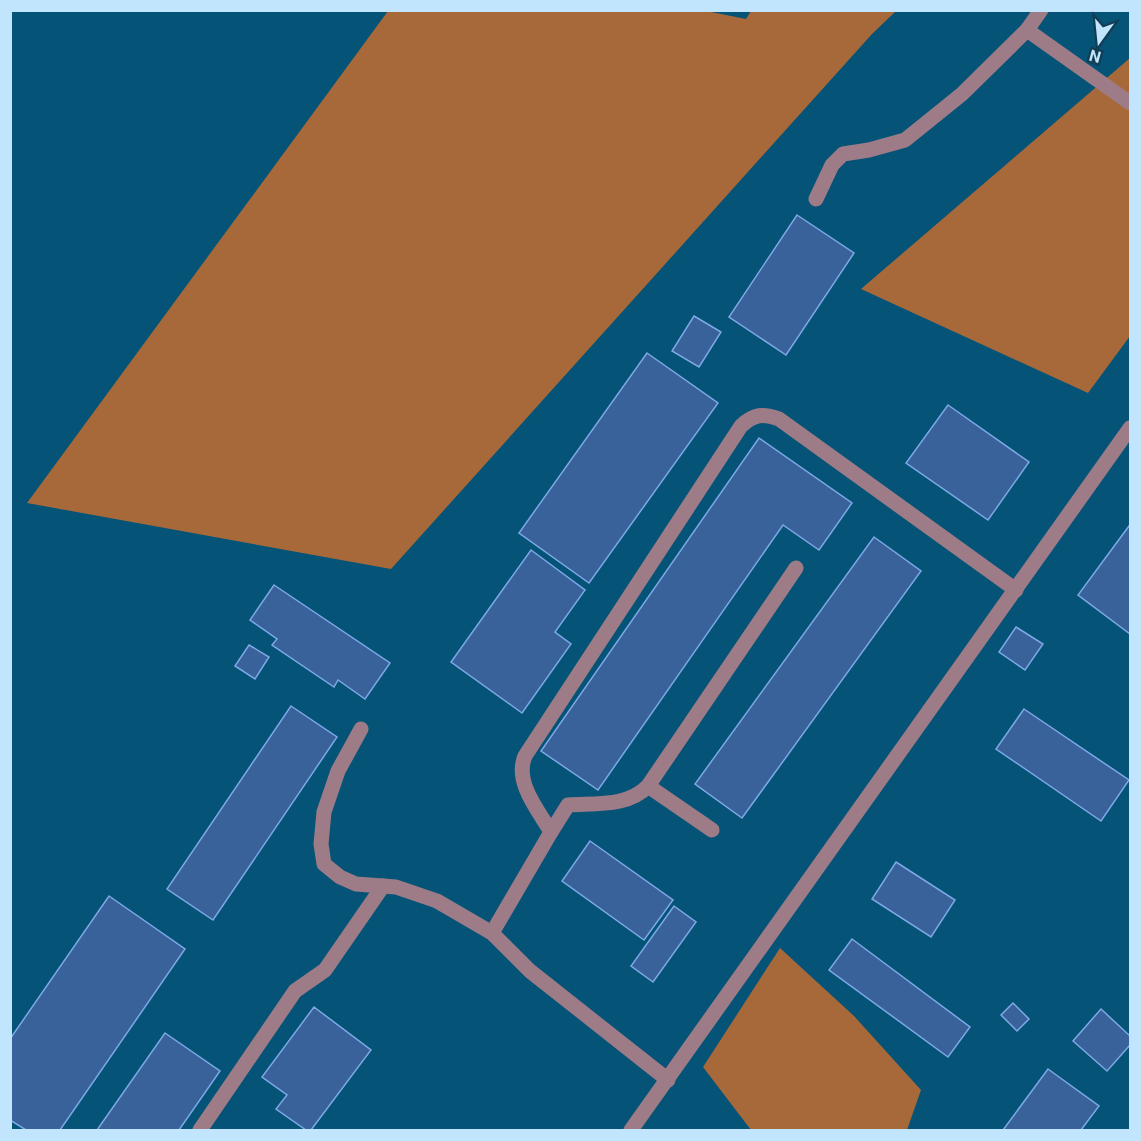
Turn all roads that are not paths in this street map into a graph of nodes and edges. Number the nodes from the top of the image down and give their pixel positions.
1 (1041, 10) edge
2 (1027, 30) junction
3 (1131, 103) edge
4 (816, 200) dead end
5 (1131, 428) edge
6 (796, 568) dead end
7 (1016, 590) junction
8 (362, 729) dead end
9 (648, 786) junction
10 (712, 830) dead end
11 (551, 832) junction
12 (383, 886) junction
13 (492, 933) junction
14 (668, 1080) junction
15 (200, 1131) edge
16 (632, 1131) edge

1 - 2 lane
2 - 3 lane
2 - 4 lane
5 - 7 lane
6 - 9 lane
7 - 11 lane
7 - 14 lane
8 - 12 lane
9 - 10 lane
9 - 11 lane
11 - 13 lane
12 - 13 lane
12 - 15 lane
13 - 14 lane
14 - 16 lane

